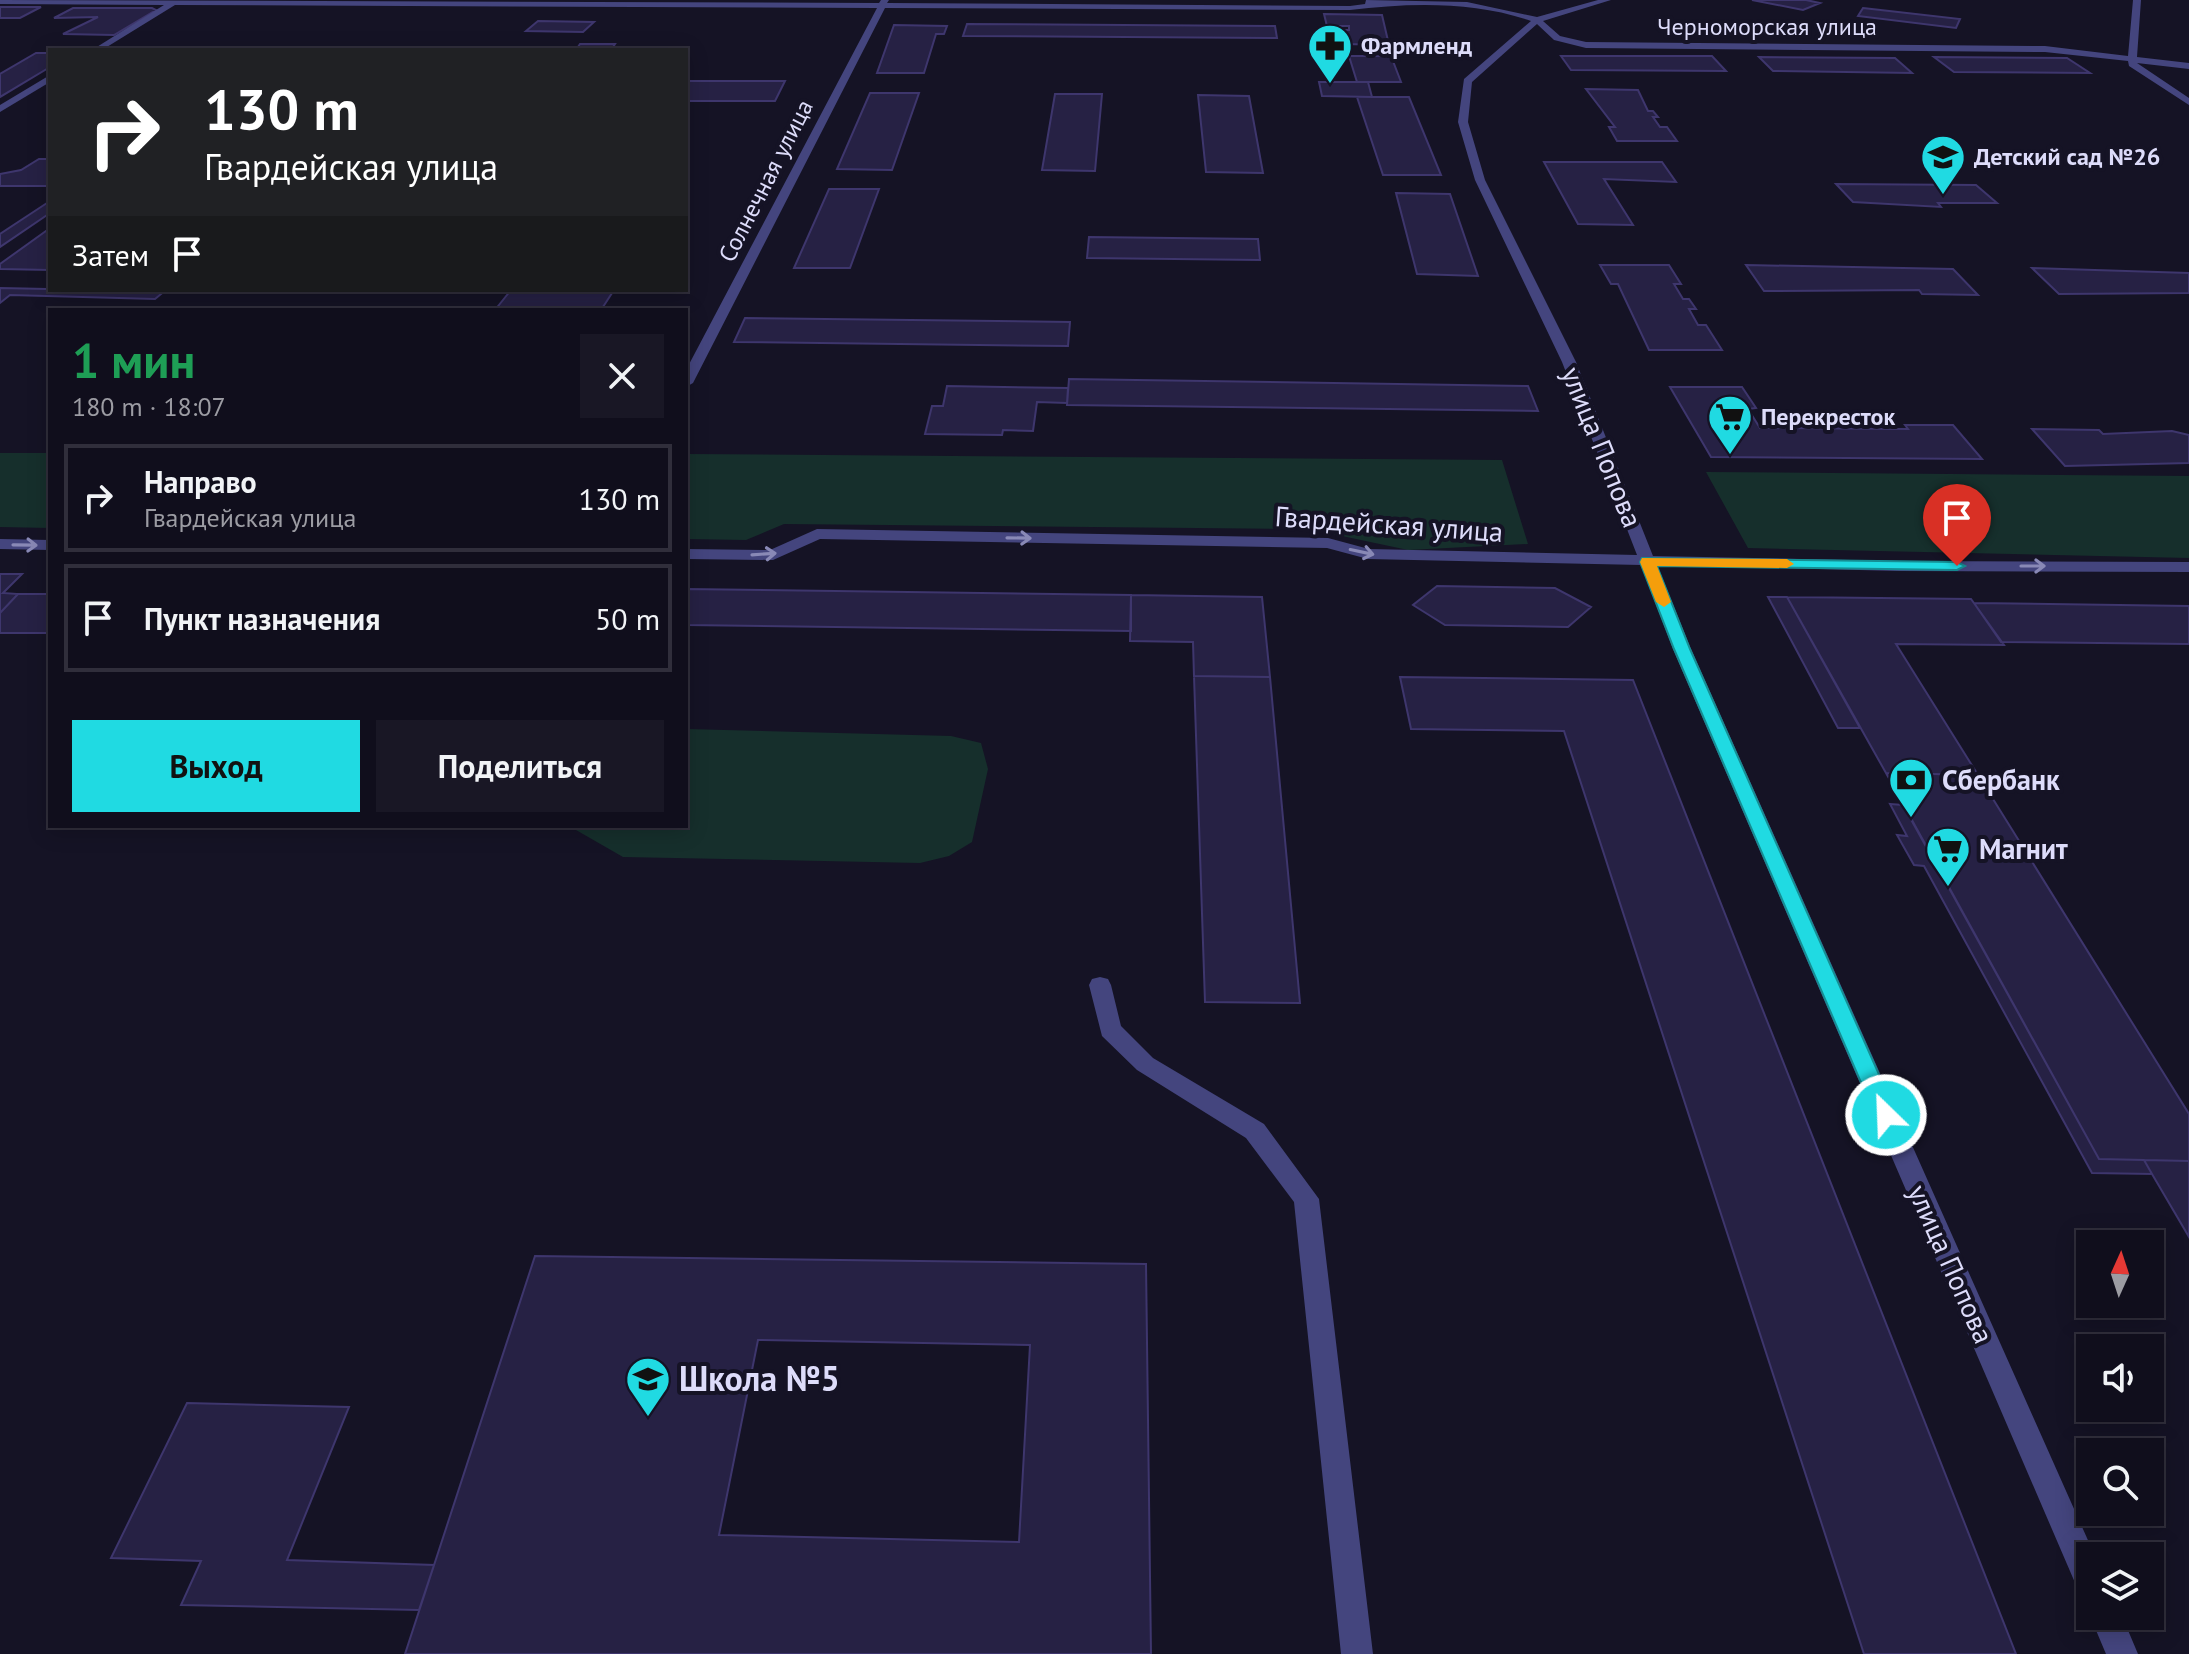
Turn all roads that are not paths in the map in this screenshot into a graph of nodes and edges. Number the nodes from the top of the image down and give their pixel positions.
1 (1355, 0) edge
2 (1607, 0) edge
3 (2137, 0) edge
4 (177, 1) edge
5 (0, 2) edge
6 (641, 2) edge
7 (883, 3) edge
8 (1381, 4) junction
9 (1537, 20) junction
10 (99, 48) edge
11 (2129, 58) junction
12 (2189, 66) edge
13 (48, 79) edge
14 (2189, 102) edge
15 (0, 109) edge
16 (688, 379) edge
17 (0, 544) edge
18 (48, 545) edge
19 (688, 554) edge
20 (1648, 562) junction
21 (2189, 567) edge
22 (1100, 985) dead end
23 (2076, 1549) edge
24 (2112, 1630) edge
25 (1357, 1654) edge
26 (2122, 1654) edge

1 - 8 street, Черноморская улица
2 - 9 street, улица Попова
3 - 11 street
4 - 5 street
4 - 6 street
4 - 10 street
6 - 7 street
7 - 8 street
7 - 16 street, Солнечная улица
8 - 9 street, Черноморская улица
9 - 11 street, Черноморская улица
9 - 20 street, улица Попова
11 - 12 street, Черноморская улица
11 - 14 street
13 - 15 street
17 -> 18 street
19 -> 20 street, Гвардейская улица
20 -> 21 street, Гвардейская улица
20 - 23 street, улица Попова
22 - 25 street
24 - 26 street

